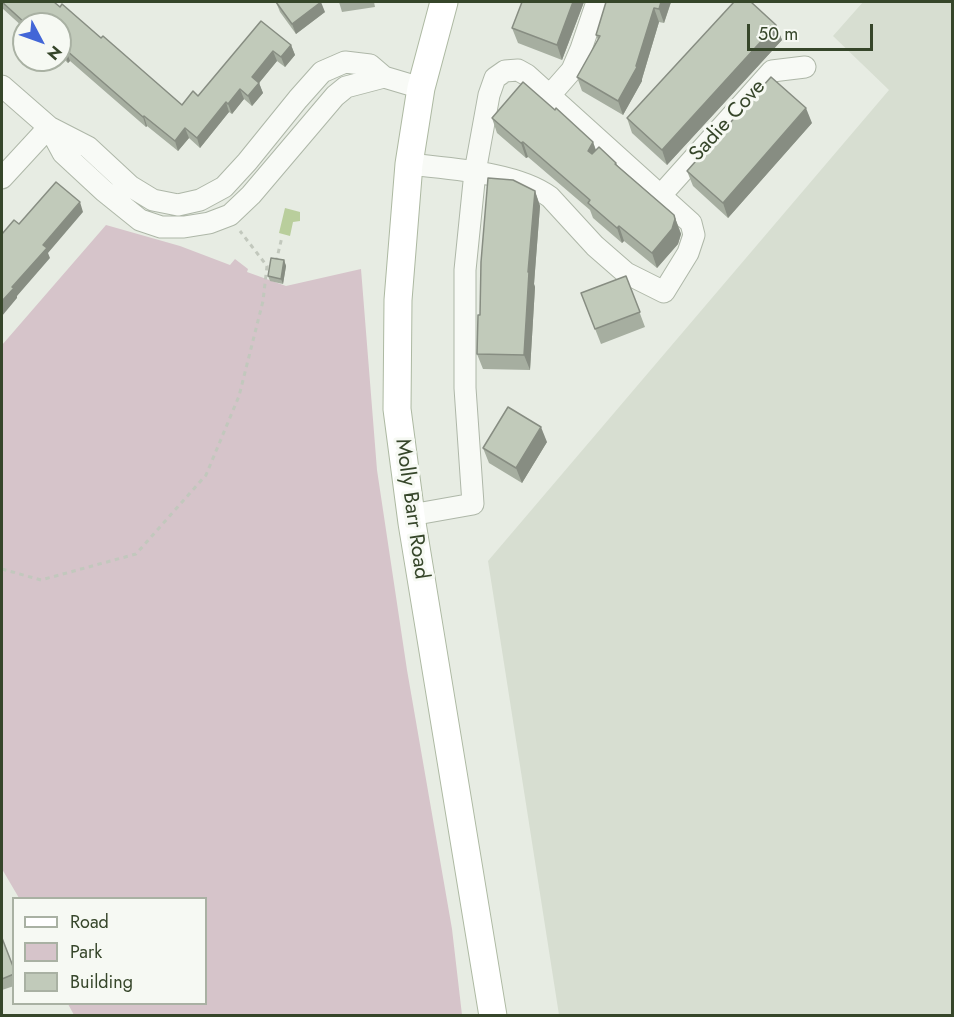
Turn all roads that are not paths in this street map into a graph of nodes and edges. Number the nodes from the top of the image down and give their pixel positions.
1 (444, 2) edge
2 (597, 2) edge
3 (806, 67) dead end
4 (384, 77) junction
5 (2, 86) edge
6 (421, 88) junction
7 (550, 95) junction
8 (48, 127) junction
9 (409, 164) junction
10 (475, 172) junction
11 (2, 178) edge
12 (222, 188) junction
13 (661, 195) junction
14 (235, 211) junction
15 (411, 515) junction
16 (494, 1016) edge

1 - 6 main road, Molly Barr Road
2 - 7 street
3 - 13 street, Sadie Cove
4 - 6 street
4 - 12 street
4 - 14 street
5 - 8 street
6 - 9 main road, Molly Barr Road
7 - 10 street
7 - 13 street
8 - 11 street
8 - 12 street
8 - 14 street
9 - 10 street
9 - 15 main road, Molly Barr Road
10 - 13 street
10 - 15 street
12 - 14 street
15 - 16 main road, Molly Barr Road

